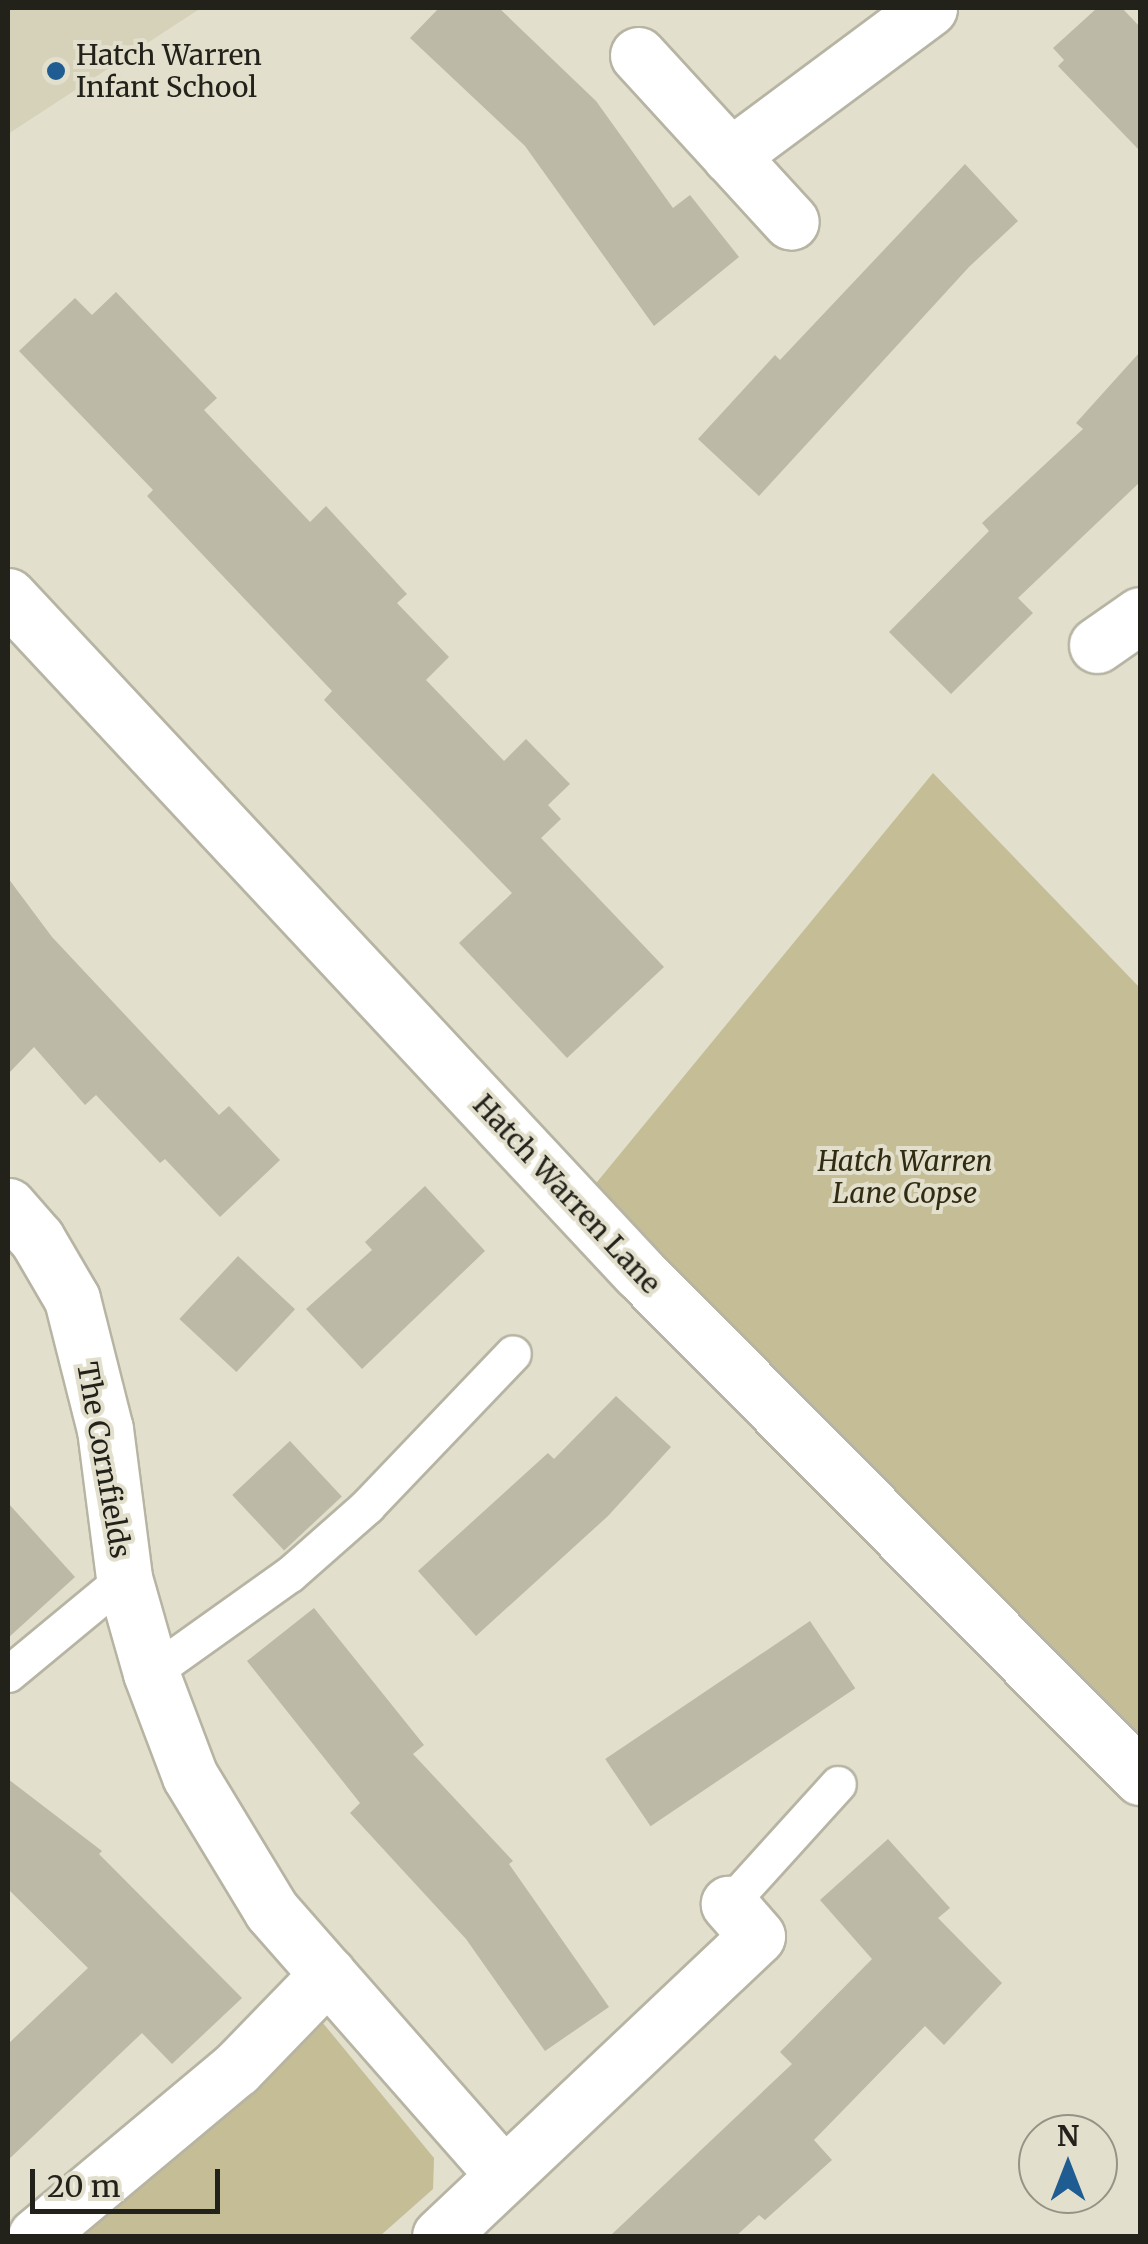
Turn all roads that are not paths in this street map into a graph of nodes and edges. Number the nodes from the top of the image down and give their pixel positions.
1 (929, 8) edge
2 (638, 56) dead end
3 (730, 156) junction
4 (791, 222) dead end
5 (8, 596) edge
6 (8, 1206) edge
7 (513, 1353) dead end
8 (124, 1578) junction
9 (151, 1673) junction
10 (8, 1674) edge
11 (1140, 1777) edge
12 (838, 1784) dead end
13 (729, 1904) joint
14 (328, 1974) junction
15 (504, 2175) junction
16 (36, 2236) edge
17 (440, 2236) edge

1 - 3 street
2 - 3 street
3 - 4 street
5 - 11 street, Hatch Warren Lane
6 - 8 street, The Cornfields
7 - 9 lane
8 - 9 street, The Cornfields
8 - 10 lane
9 - 14 street, The Cornfields
12 - 13 lane
13 - 15 street
14 - 15 street, The Cornfields
14 - 16 street
15 - 17 street

